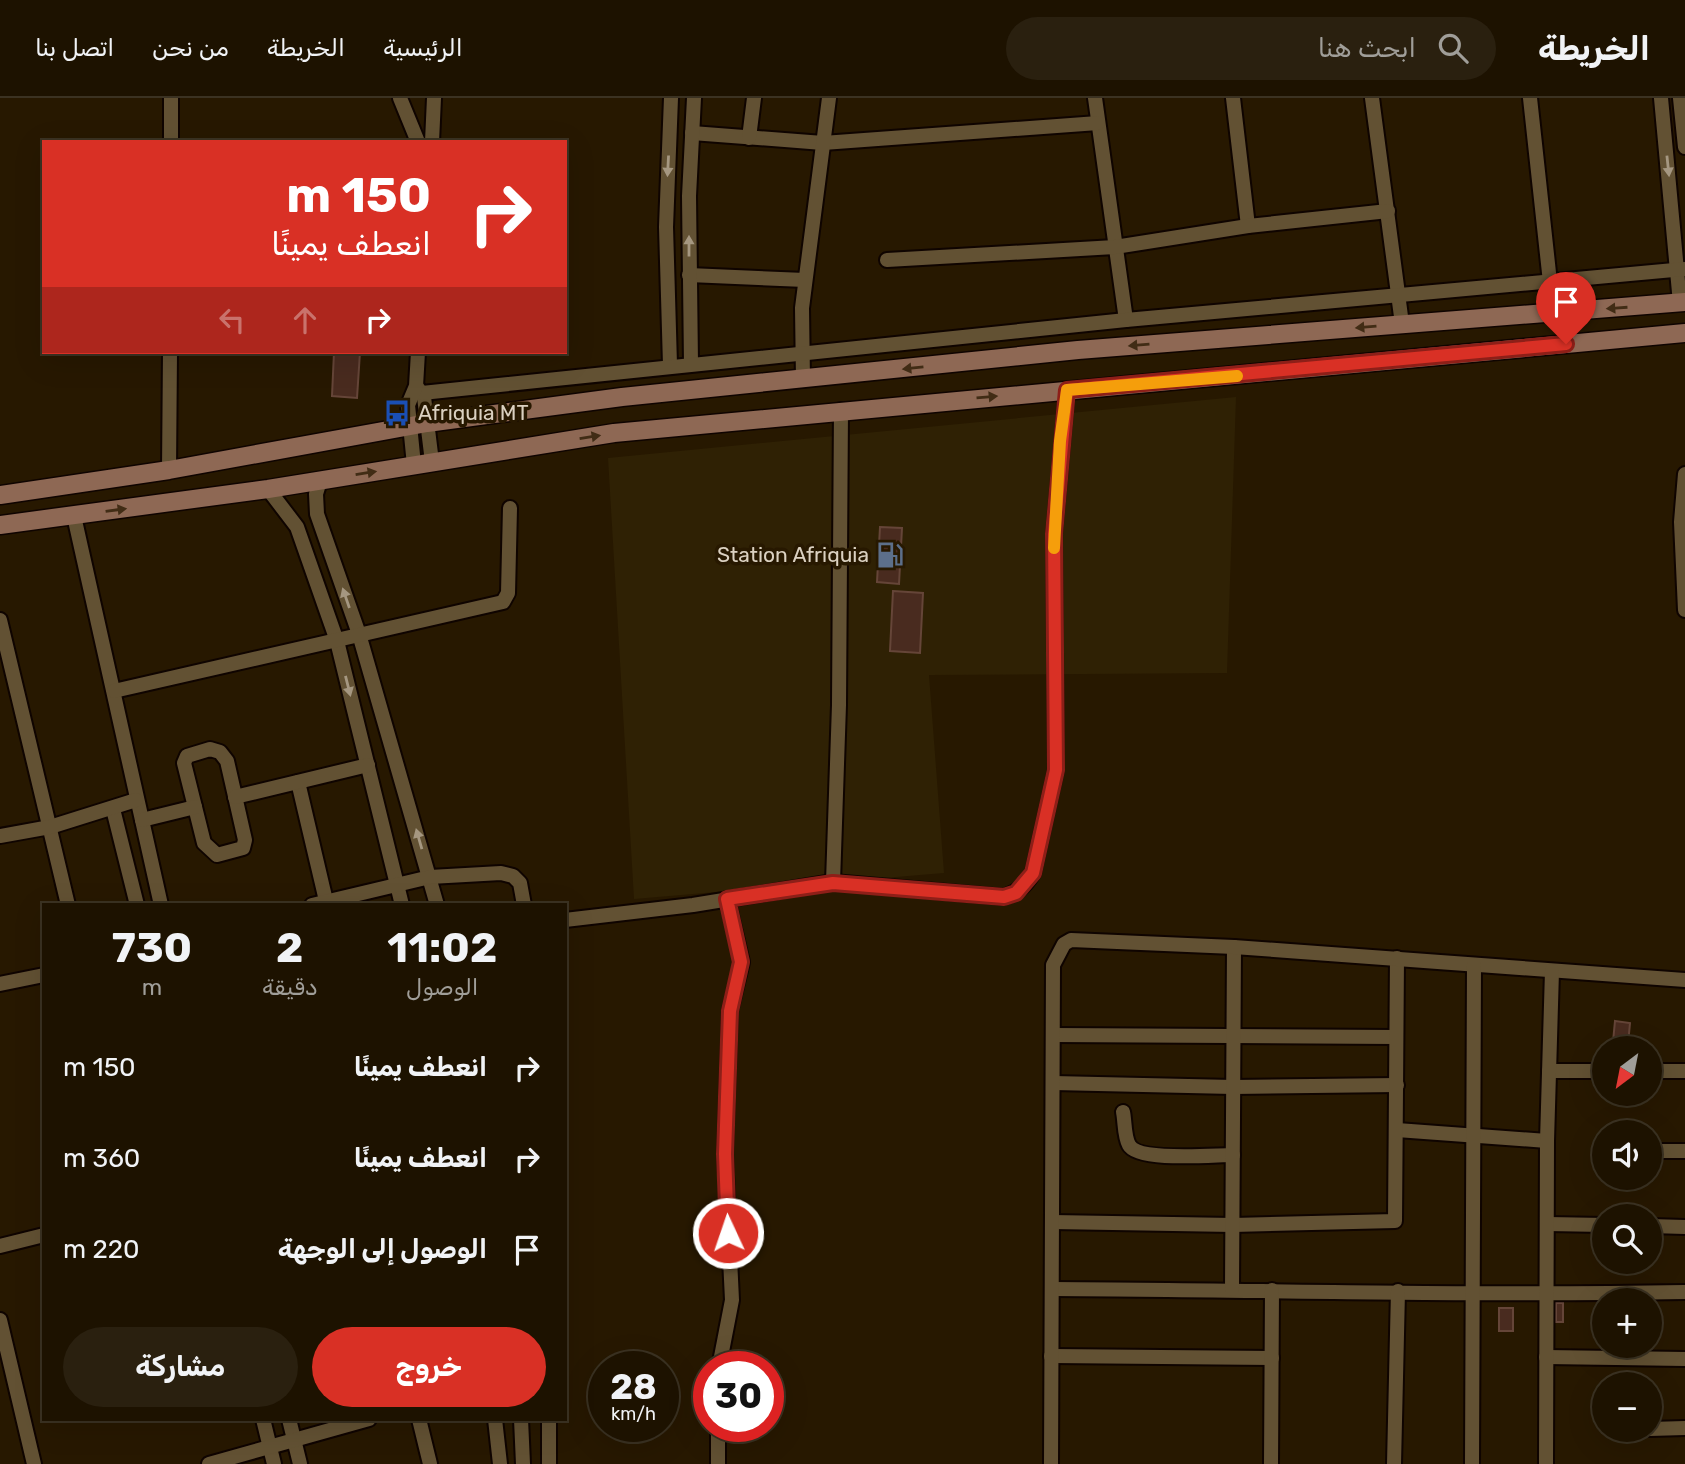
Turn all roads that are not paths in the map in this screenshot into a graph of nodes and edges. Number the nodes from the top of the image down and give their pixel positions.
1 (171, 98) edge
2 (400, 98) edge
3 (434, 98) edge
4 (671, 98) edge
5 (694, 98) edge
6 (754, 98) edge
7 (829, 98) edge
8 (1095, 98) edge
9 (1233, 98) edge
10 (1371, 98) edge
11 (1530, 98) edge
12 (1682, 98) edge
13 (1661, 99) edge
14 (1098, 123) junction
15 (692, 133) junction
16 (749, 138) junction
17 (171, 140) edge
18 (417, 140) edge
19 (432, 140) edge
20 (823, 143) junction
21 (1685, 147) edge
22 (1388, 211) junction
23 (1248, 226) junction
24 (1115, 247) junction
25 (887, 260) dead end
26 (1681, 269) edge
27 (690, 275) junction
28 (805, 280) junction
29 (1550, 282) junction
30 (1398, 295) junction
31 (1683, 302) edge
32 (1126, 320) junction
33 (1402, 324) junction
34 (1685, 333) edge
35 (170, 354) edge
36 (418, 354) edge
37 (800, 354) junction
38 (691, 363) junction
39 (670, 365) junction
40 (803, 380) junction
41 (419, 390) junction
42 (1067, 390) junction
43 (841, 410) junction
44 (418, 425) junction
45 (432, 462) junction
46 (414, 465) junction
47 (169, 470) junction
48 (1685, 474) edge
49 (320, 481) junction
50 (268, 489) junction
51 (0, 495) edge
52 (510, 508) dead end
53 (74, 516) junction
54 (320, 521) junction
55 (1683, 522) edge
56 (0, 525) edge
57 (297, 527) junction
58 (1685, 610) edge
59 (0, 620) edge
60 (359, 634) junction
61 (337, 641) junction
62 (114, 691) junction
63 (368, 765) junction
64 (298, 782) junction
65 (235, 797) junction
66 (136, 800) junction
67 (195, 807) junction
68 (113, 809) junction
69 (142, 820) junction
70 (50, 827) junction
71 (0, 836) edge
72 (430, 877) junction
73 (833, 883) junction
74 (397, 884) junction
75 (727, 899) junction
76 (68, 903) edge
77 (136, 903) edge
78 (161, 903) edge
79 (321, 903) edge
80 (325, 903) edge
81 (402, 903) edge
82 (436, 903) edge
83 (524, 903) edge
84 (567, 920) edge
85 (1234, 947) junction
86 (1397, 958) junction
87 (1474, 965) junction
88 (1552, 971) junction
89 (42, 975) edge
90 (1685, 980) edge
91 (0, 984) edge
92 (1053, 1035) junction
93 (1233, 1036) junction
94 (1396, 1038) junction
95 (1685, 1070) edge
96 (1549, 1071) junction
97 (1592, 1071) edge
98 (1662, 1071) edge
99 (1053, 1083) junction
100 (1396, 1085) junction
101 (1233, 1087) junction
102 (1123, 1112) dead end
103 (1397, 1130) junction
104 (1472, 1134) junction
105 (1546, 1141) junction
106 (1662, 1151) edge
107 (1685, 1151) edge
108 (1233, 1156) junction
109 (1052, 1222) junction
110 (1547, 1224) junction
111 (1233, 1225) junction
112 (1592, 1225) edge
113 (1662, 1226) edge
114 (1685, 1227) edge
115 (42, 1236) edge
116 (0, 1246) edge
117 (1052, 1289) junction
118 (1232, 1289) junction
119 (1272, 1290) junction
120 (1398, 1291) junction
121 (1472, 1291) junction
122 (1685, 1292) edge
123 (1547, 1294) junction
124 (0, 1320) edge
125 (722, 1351) edge
126 (1051, 1356) junction
127 (1272, 1357) junction
128 (1546, 1357) junction
129 (1685, 1359) edge
130 (263, 1421) edge
131 (289, 1421) edge
132 (361, 1421) edge
133 (419, 1421) edge
134 (495, 1421) edge
135 (521, 1421) edge
136 (549, 1421) edge
137 (1685, 1428) edge
138 (1662, 1429) edge
139 (293, 1438) junction
140 (718, 1442) edge
141 (270, 1448) junction
142 (34, 1464) edge
143 (209, 1464) edge
144 (274, 1464) edge
145 (300, 1464) edge
146 (430, 1464) edge
147 (499, 1464) edge
148 (523, 1464) edge
149 (549, 1464) edge
150 (718, 1464) edge
151 (1051, 1464) edge
152 (1271, 1464) edge
153 (1394, 1464) edge
154 (1472, 1464) edge
155 (1546, 1464) edge

1 - 17 street
2 - 18 street
3 - 19 street
4 -> 39 street
5 - 15 street
6 - 16 street
7 - 20 street
8 - 14 street
9 - 23 street
10 - 22 street
11 - 29 street
12 - 13 street
12 - 21 street
13 -> 26 street
14 - 20 street
14 - 24 street
15 - 16 street
27 -> 15 street
16 - 20 street
20 - 28 street
22 - 23 street
22 - 30 street
23 - 24 street
24 - 25 street
24 - 32 street
26 - 29 street
26 - 31 street
27 - 28 street
27 - 38 street
28 - 37 street
29 - 30 street
30 - 32 street
30 - 33 street
31 -> 33 main road
32 - 37 street
33 -> 40 main road
34 - 42 main road
35 - 47 street
36 - 41 street
37 - 38 street
37 - 40 street
38 - 39 street
39 - 41 street
40 - 44 main road
41 - 44 street
43 -> 42 main road
42 - 73 street
45 -> 43 main road
43 - 73 street
44 - 45 street
44 - 46 street
44 - 47 main road
45 - 46 main road
49 -> 46 main road
47 - 51 main road
48 - 55 street
49 - 50 main road
49 - 54 street
53 -> 50 main road
50 - 57 street
52 - 60 street
53 - 56 main road
53 - 62 street
54 - 57 street
60 -> 54 street
55 - 58 street
57 - 61 street
59 - 70 street
60 - 61 street
72 -> 60 street
61 - 62 street
61 -> 63 street
62 - 66 street
63 - 64 street
63 - 74 street
64 - 65 street
64 - 79 street
65 - 67 street
65 - 67 street
66 - 68 street
66 - 69 street
67 - 69 street
68 - 70 street
68 - 77 street
69 - 78 street
70 - 71 street
70 - 76 street
72 - 74 street
72 - 82 street
72 - 83 street
73 - 75 street
74 - 80 street
74 - 81 street
75 - 84 street
75 - 125 street
85 - 86 street
85 - 92 street
85 - 93 street
86 - 87 street
86 - 94 street
87 - 88 street
87 - 104 street
88 - 90 street
88 - 96 street
89 - 91 street
92 - 93 street
92 - 99 street
93 - 94 street
93 - 101 street
94 - 100 street
95 - 98 street
96 - 97 street
96 - 105 street
99 - 101 street
99 - 109 street
100 - 101 street
100 - 103 street
101 - 108 street
102 - 108 street
103 - 104 street
103 - 111 street
104 - 105 street
104 - 121 street
105 - 110 street
106 - 107 street
108 - 111 street
109 - 111 street
109 - 117 street
110 - 112 street
110 - 123 street
111 - 118 street
113 - 114 street
115 - 116 street
117 - 118 street
117 - 126 street
118 - 119 street
119 - 120 street
119 - 127 street
120 - 121 street
120 - 153 street
121 - 123 street
121 - 154 street
122 - 123 street
123 - 128 street
124 - 142 street
126 - 127 street
126 - 151 street
127 - 152 street
128 - 129 street
128 - 155 street
130 - 141 street
131 - 139 street
132 - 139 street
133 - 146 street
134 - 147 street
135 - 148 street
136 - 149 street
137 - 138 street
139 - 141 street
139 - 145 street
140 - 150 street
141 - 143 street
141 - 144 street

